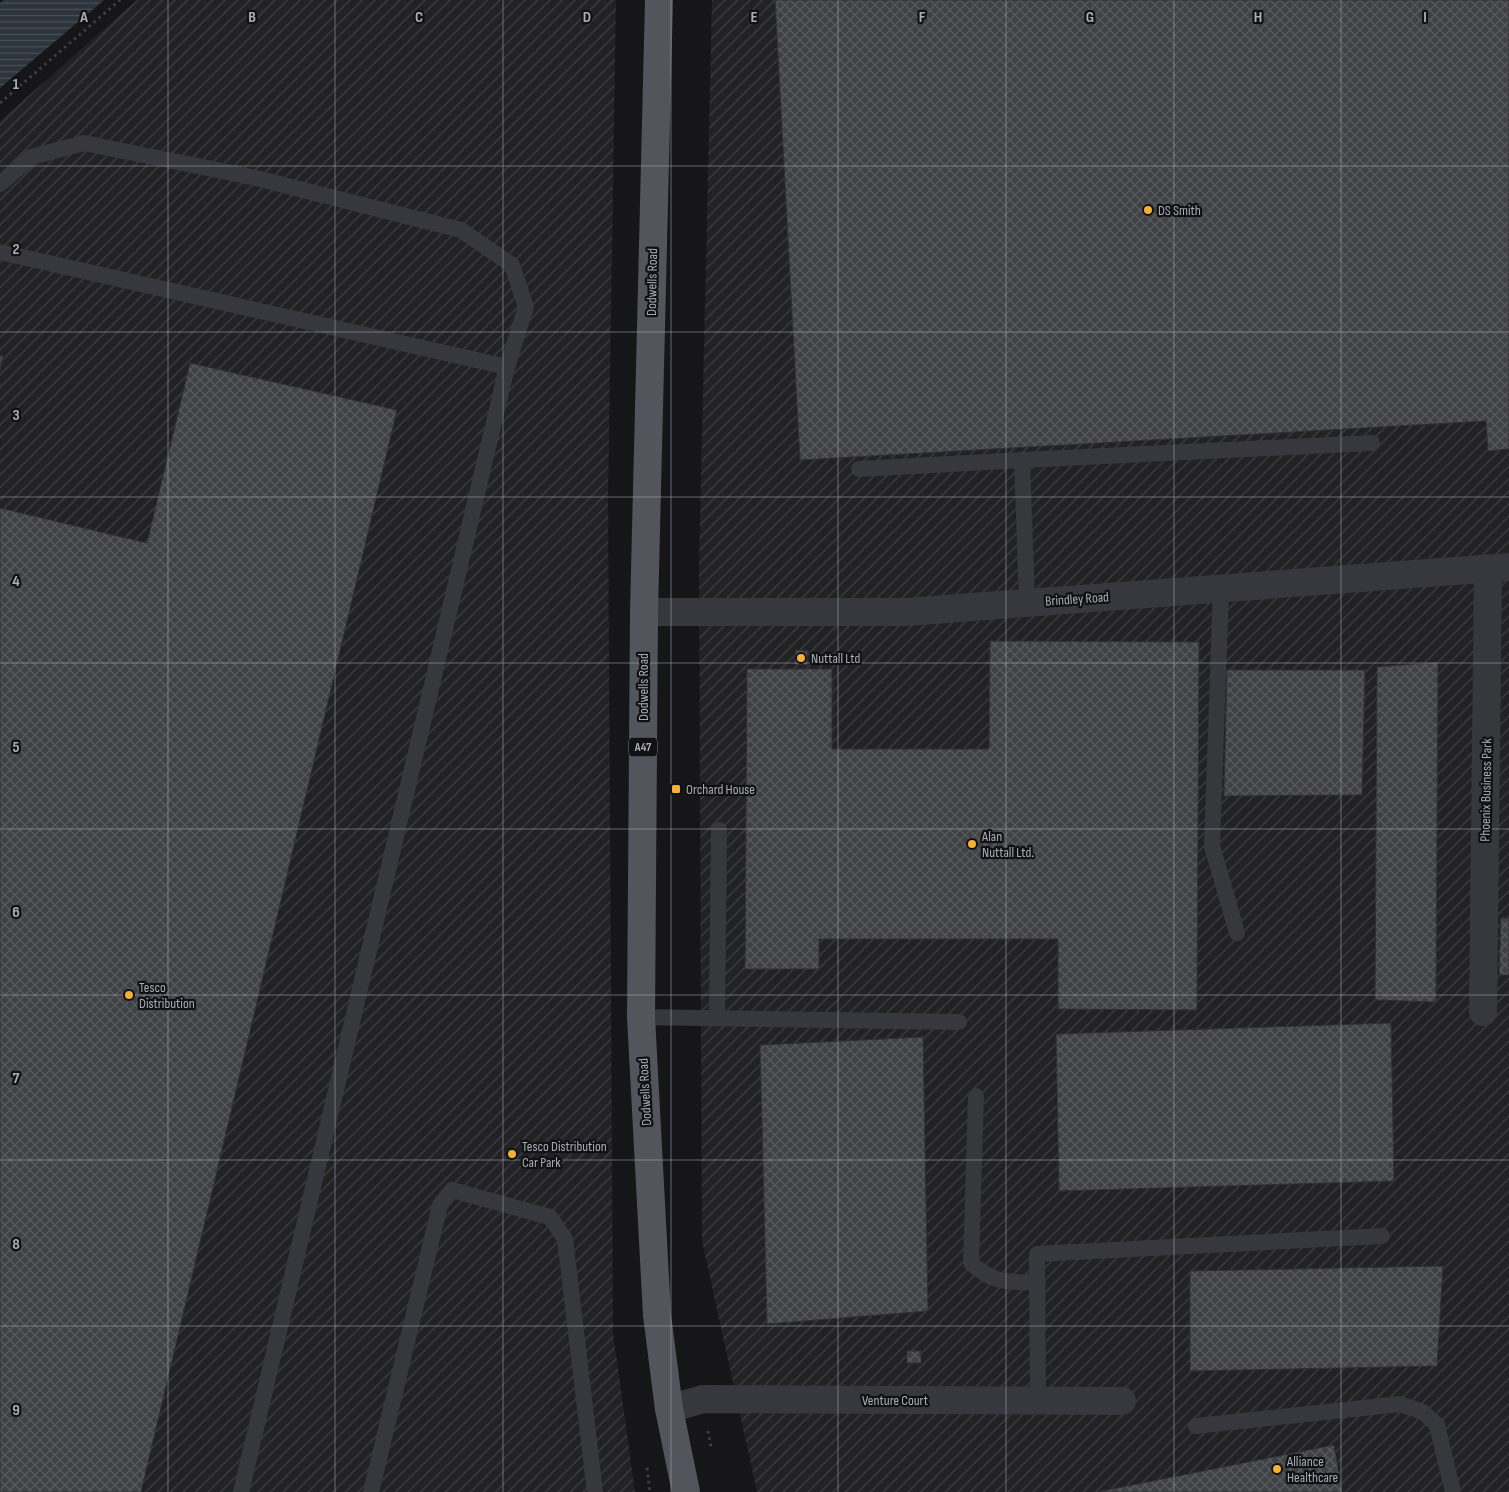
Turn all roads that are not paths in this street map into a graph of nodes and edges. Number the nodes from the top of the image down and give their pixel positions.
1 (659, 0) edge
2 (0, 184) edge
3 (0, 252) edge
4 (508, 367) junction
5 (1372, 443) dead end
6 (1022, 460) junction
7 (859, 469) dead end
8 (1499, 568) edge
9 (1221, 589) junction
10 (1027, 603) junction
11 (644, 612) junction
12 (719, 830) dead end
13 (1237, 932) dead end
14 (1483, 1012) dead end
15 (641, 1016) junction
16 (717, 1018) junction
17 (959, 1022) dead end
18 (976, 1096) dead end
19 (1382, 1236) dead end
20 (1038, 1283) junction
21 (1038, 1400) junction
22 (1122, 1401) dead end
23 (669, 1408) junction
24 (1196, 1426) dead end
25 (241, 1492) edge
26 (371, 1492) edge
27 (595, 1492) edge
28 (686, 1492) edge
29 (1453, 1492) edge

1 - 11 main road, Dodwells Road / A47
2 - 4 lane
3 - 4 lane
4 - 25 lane
5 - 6 lane
6 - 7 lane
6 - 10 lane
8 - 9 street, Brindley Road
8 - 14 street, Phoenix Business Park
9 - 10 street, Brindley Road
9 - 13 lane
10 - 11 street, Brindley Road
11 - 15 main road, Dodwells Road / A47
12 - 16 lane
15 - 16 lane
15 - 23 main road, Dodwells Road / A47
16 - 17 lane
18 - 20 lane
19 - 20 lane
20 - 21 lane
21 - 22 street, Venture Court
21 - 23 street, Venture Court
23 - 28 main road, Dodwells Road / A47
24 - 29 lane
26 - 27 lane

